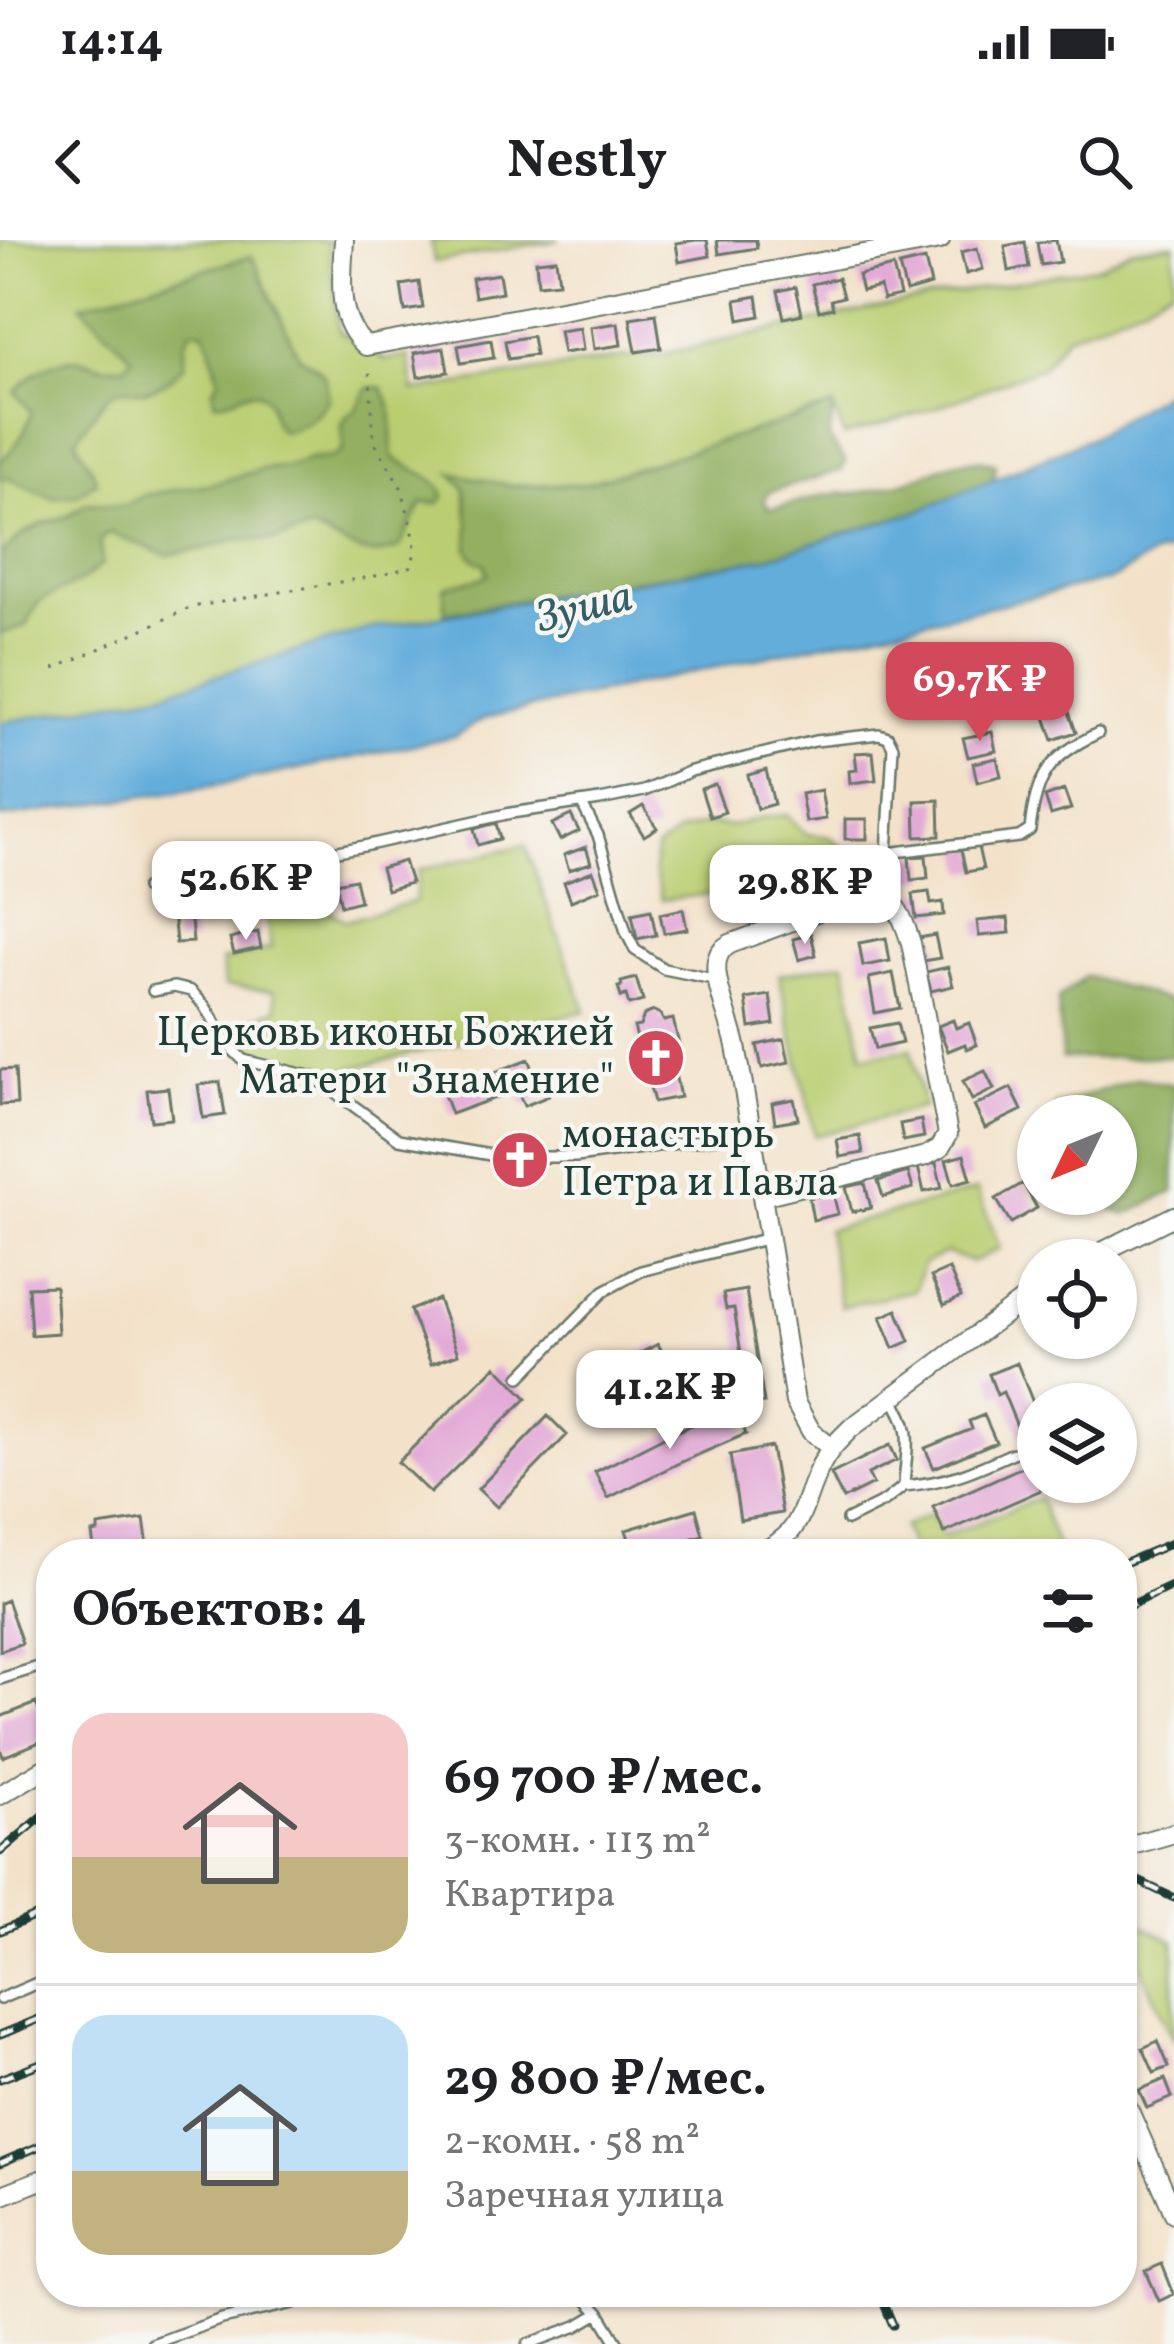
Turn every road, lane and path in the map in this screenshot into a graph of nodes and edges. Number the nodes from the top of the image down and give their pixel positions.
1 (344, 240) edge
2 (940, 240) edge
3 (366, 346) junction
4 (54, 669) dead end
5 (1098, 733) dead end
6 (581, 804) junction
7 (887, 853) junction
8 (146, 888) dead end
9 (888, 899) junction
10 (718, 980) junction
11 (152, 991) dead end
12 (752, 1133) junction
13 (762, 1196) junction
14 (1174, 1216) edge
15 (769, 1238) junction
16 (1128, 1239) edge
17 (1017, 1305) edge
18 (520, 1376) dead end
19 (892, 1398) junction
20 (831, 1448) junction
21 (1013, 1453) dead end
22 (904, 1486) junction
23 (847, 1520) dead end
24 (780, 1539) edge
25 (36, 1668) edge
26 (0, 1679) edge
27 (36, 1774) edge
28 (0, 1795) edge
29 (1174, 1833) edge
30 (1137, 1844) edge
31 (36, 1983) edge
32 (0, 1999) edge
33 (1137, 2129) edge
34 (36, 2182) edge
35 (0, 2196) edge
36 (1174, 2213) edge
37 (276, 2307) edge
38 (593, 2307) edge
39 (599, 2313) junction
40 (152, 2344) edge
41 (529, 2344) edge
42 (618, 2344) edge

1 - 3 street
2 - 3 street
3 - 4 path
5 - 7 lane
6 - 7 lane
6 - 8 lane
6 - 10 lane
7 - 9 lane
9 - 10 street
9 - 13 street
10 - 12 street
11 - 12 lane
12 - 13 street
13 - 15 street
14 - 16 street
15 - 18 lane
15 - 20 street
17 - 19 street
19 - 20 street
19 - 22 lane
20 - 24 street
21 - 22 lane
22 - 23 lane
25 - 26 lane
27 - 28 street
29 - 30 street
31 - 32 lane
33 - 36 street
34 - 35 street
37 - 40 lane
38 - 39 lane
39 - 41 lane
39 - 42 lane

